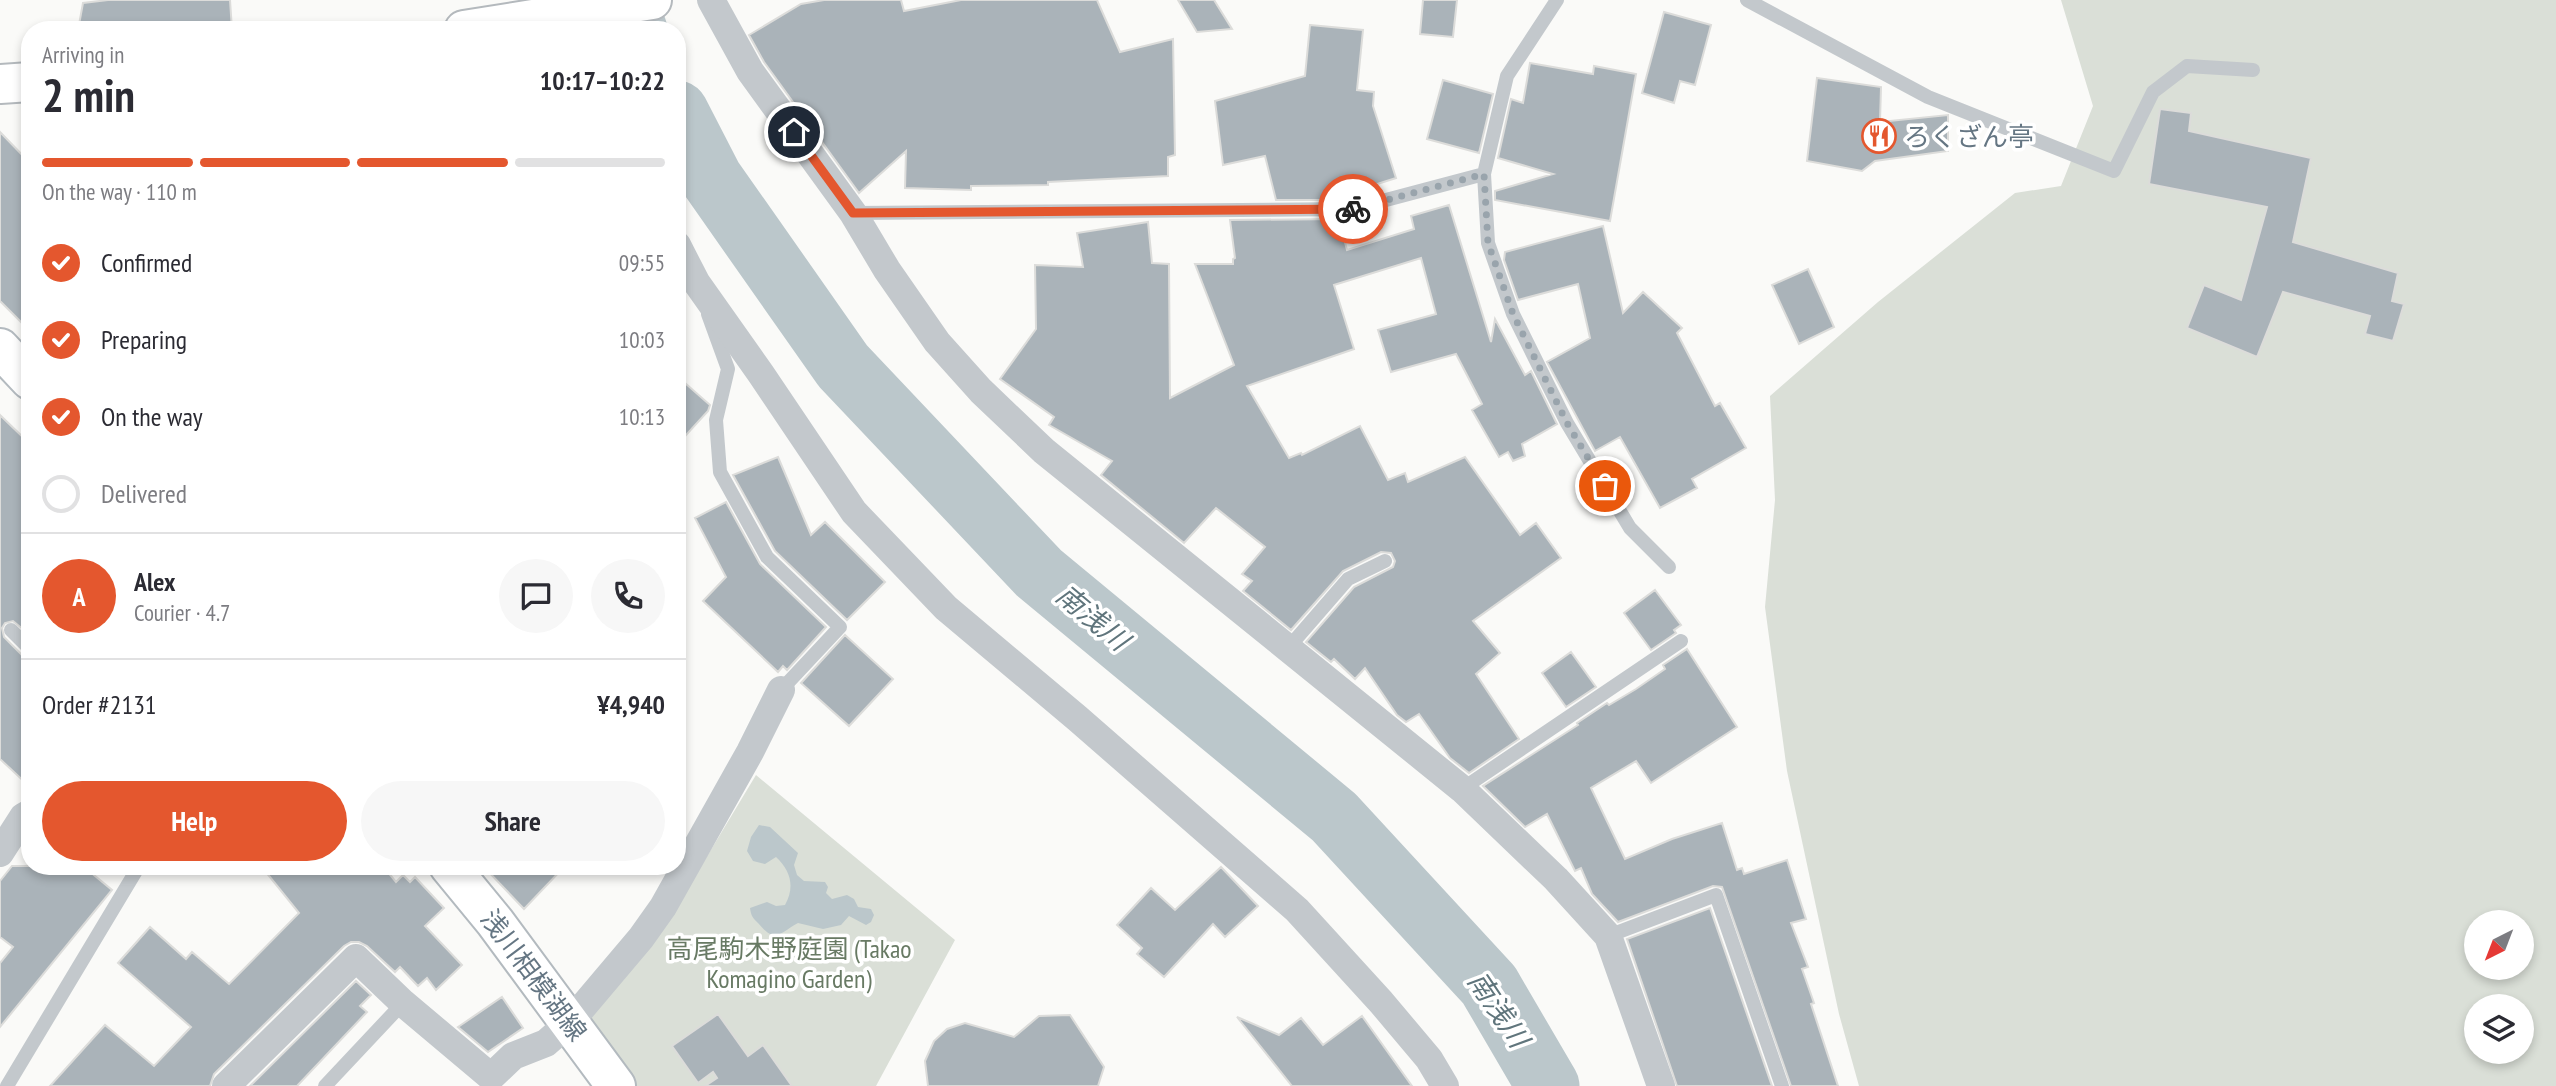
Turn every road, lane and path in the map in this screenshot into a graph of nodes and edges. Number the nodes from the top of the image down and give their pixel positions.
1 (652, 0) edge
2 (711, 0) edge
3 (1557, 0) edge
4 (1747, 0) edge
5 (566, 19) edge
6 (547, 21) edge
7 (2253, 69) dead end
8 (21, 83) edge
9 (0, 84) edge
10 (1484, 174) junction
11 (853, 213) junction
12 (686, 263) edge
13 (696, 282) junction
14 (0, 348) edge
15 (21, 369) edge
16 (1385, 561) dead end
17 (1669, 567) dead end
18 (12, 630) dead end
19 (21, 640) edge
20 (1681, 640) dead end
21 (1289, 648) junction
22 (781, 690) joint
23 (1462, 789) junction
24 (21, 820) edge
25 (0, 853) edge
26 (686, 866) edge
27 (134, 875) edge
28 (456, 875) edge
29 (681, 875) edge
30 (1608, 936) junction
31 (403, 1003) junction
32 (570, 1022) junction
33 (487, 1082) edge
34 (6, 1086) edge
35 (226, 1086) edge
36 (325, 1086) edge
37 (616, 1086) edge
38 (1445, 1086) edge
39 (1661, 1086) edge
40 (1782, 1086) edge

1 - 5 main road
2 - 11 street
3 - 10 lane
4 - 7 lane
5 - 6 main road
8 - 9 main road
10 - 11 lane
10 - 17 lane
11 - 21 street
12 - 13 street
13 - 22 lane
13 - 38 street
14 - 15 main road
16 - 21 lane
18 - 19 lane
20 - 23 lane
21 - 23 street
22 - 26 street
23 - 30 street
24 - 25 street
27 - 34 lane
28 - 32 main road, 浅川相模湖線
29 - 32 street
30 - 39 street
30 - 40 lane
31 - 33 street
31 - 35 street
31 - 36 lane
32 - 33 street
32 - 37 main road, 浅川相模湖線

